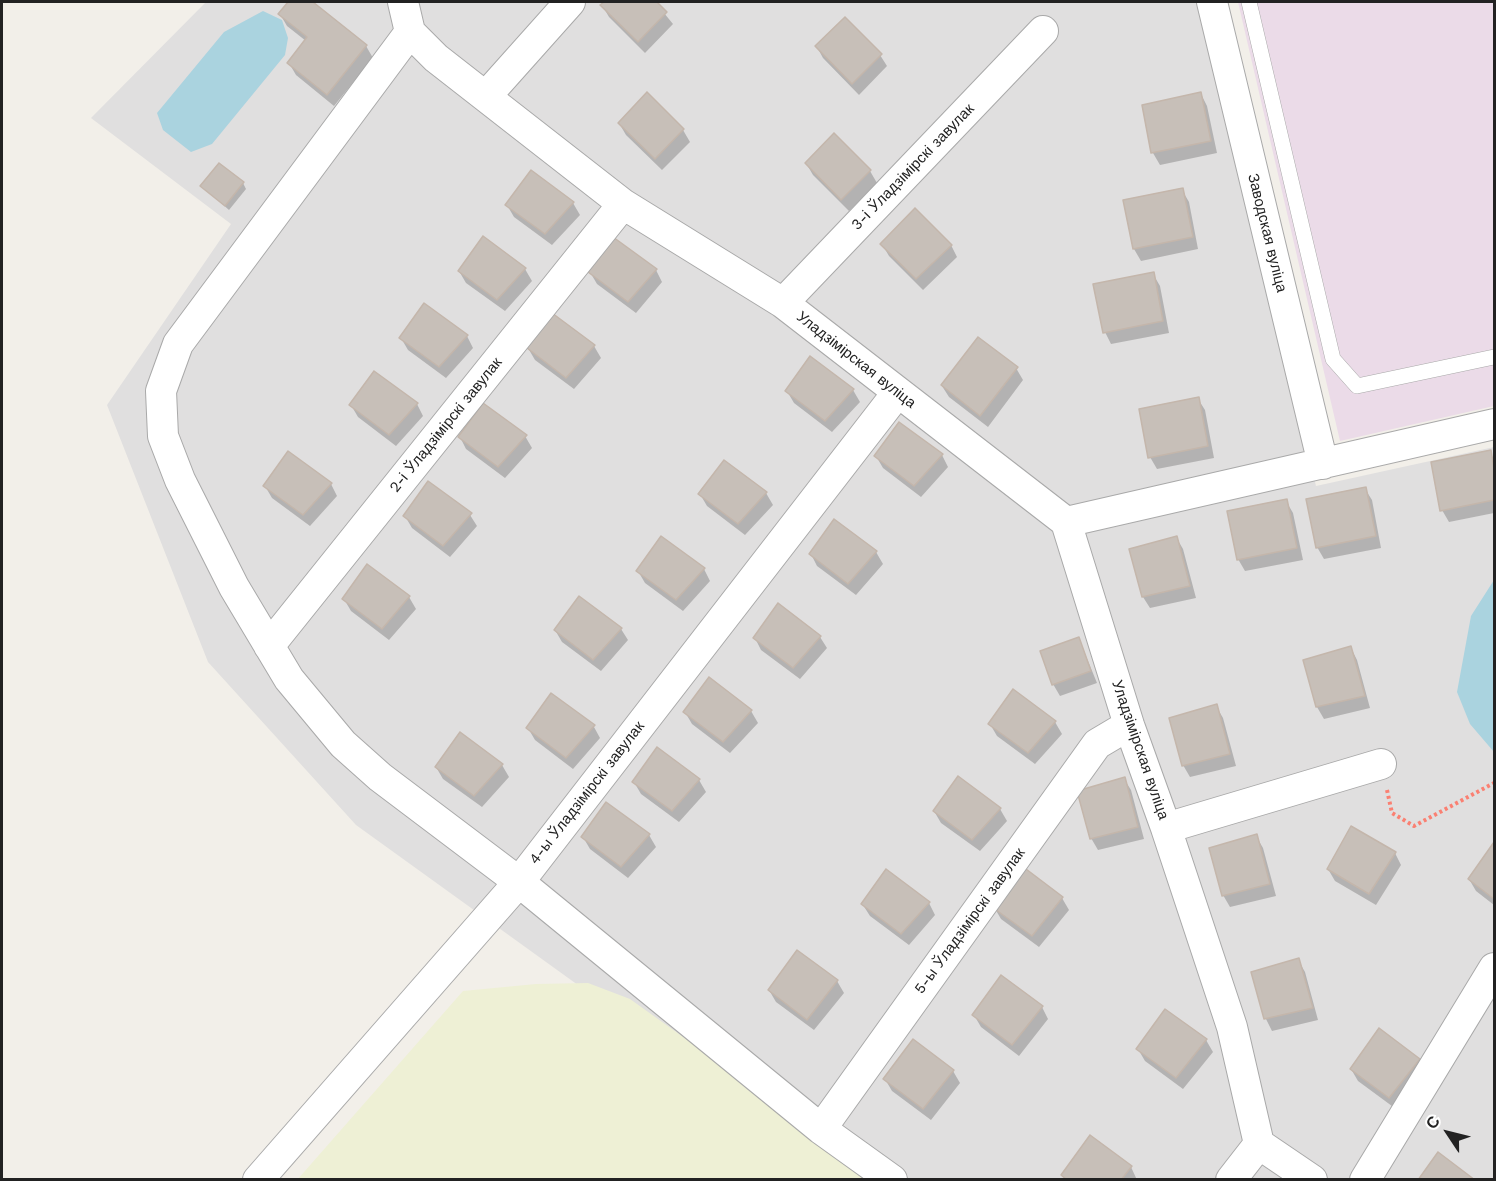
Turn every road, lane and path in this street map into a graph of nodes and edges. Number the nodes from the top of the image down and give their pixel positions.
1 (403, 2) edge
2 (570, 2) edge
3 (1212, 2) edge
4 (1249, 2) edge
5 (1043, 31) dead end
6 (410, 32) junction
7 (487, 95) junction
8 (623, 204) junction
9 (783, 303) junction
10 (1494, 357) edge
11 (898, 392) junction
12 (1494, 424) edge
13 (1323, 464) junction
14 (1066, 522) junction
15 (269, 646) junction
16 (1129, 725) junction
17 (1381, 764) joint
18 (1494, 783) edge
19 (1166, 828) junction
20 (519, 882) junction
21 (1494, 968) edge
22 (821, 1129) junction
23 (1259, 1144) junction
24 (258, 1179) edge
25 (892, 1179) edge
26 (1231, 1179) edge
27 (1312, 1179) edge
28 (1365, 1179) edge

1 - 6 street
2 - 7 street
3 - 13 street, Заводская вуліца
4 - 10 lane
5 - 9 street, 3-і Ўладзімірскі завулак
6 - 7 street, Уладзімірская вуліца
6 - 15 street
7 - 8 street, Уладзімірская вуліца
8 - 9 street, Уладзімірская вуліца
8 - 15 street, 2-і Ўладзімірскі завулак
9 - 11 street, Уладзімірская вуліца
11 - 14 street, Уладзімірская вуліца
11 - 20 street, 4-ы Ўладзімірскі завулак
12 - 13 street
13 - 14 street
14 - 16 street, Уладзімірская вуліца
15 - 20 street
16 - 19 street, Уладзімірская вуліца
16 - 22 street, 5-ы Ўладзімірскі завулак
17 - 18 path
17 - 19 street, Уладзімірская вуліца
19 - 23 street, Уладзімірская вуліца
20 - 22 street
20 - 24 street, 4-ы Ўладзімірскі завулак
21 - 28 street
22 - 25 street
23 - 26 street
23 - 27 street

